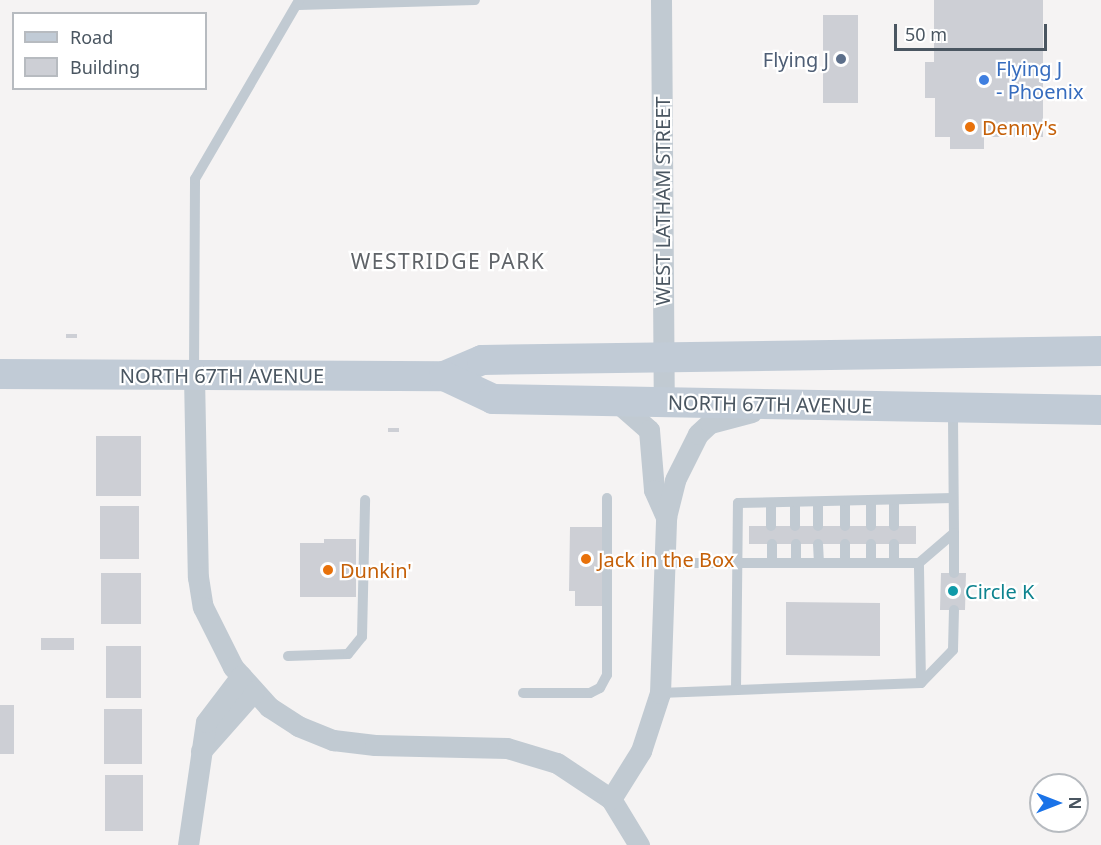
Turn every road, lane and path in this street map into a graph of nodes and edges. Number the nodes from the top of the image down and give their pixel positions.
1 (469, 0) edge
2 (475, 0) edge
3 (661, 0) edge
4 (398, 1) edge
5 (438, 1) edge
6 (342, 2) edge
7 (358, 2) edge
8 (377, 2) edge
9 (299, 3) edge
10 (1101, 351) edge
11 (664, 358) junction
12 (0, 374) edge
13 (194, 376) junction
14 (444, 376) junction
15 (616, 401) junction
16 (664, 402) junction
17 (804, 404) junction
18 (953, 407) junction
19 (1101, 410) edge
20 (607, 498) dead end
21 (953, 498) junction
22 (365, 500) dead end
23 (894, 500) junction
24 (845, 501) junction
25 (871, 501) junction
26 (795, 502) junction
27 (818, 502) junction
28 (771, 503) junction
29 (666, 517) junction
30 (771, 526) dead end
31 (795, 526) dead end
32 (818, 526) dead end
33 (845, 526) dead end
34 (871, 526) dead end
35 (894, 526) dead end
36 (954, 533) junction
37 (772, 544) dead end
38 (796, 544) dead end
39 (818, 544) dead end
40 (845, 544) dead end
41 (871, 544) dead end
42 (894, 544) dead end
43 (664, 562) junction
44 (736, 562) junction
45 (772, 562) junction
46 (796, 562) junction
47 (819, 562) junction
48 (845, 562) junction
49 (871, 562) junction
50 (894, 562) junction
51 (919, 562) junction
52 (954, 573) dead end
53 (954, 610) dead end
54 (288, 656) dead end
55 (921, 683) junction
56 (248, 684) junction
57 (736, 690) junction
58 (523, 693) dead end
59 (660, 693) junction
60 (611, 799) junction
61 (188, 845) edge
62 (639, 845) edge

1 - 2 lane
1 - 5 lane
3 - 11 street, WEST LATHAM STREET
4 - 5 lane
4 - 8 lane
6 - 7 lane
6 - 9 lane
7 - 8 lane
9 - 13 lane
10 - 11 main road, NORTH 67TH AVENUE
11 - 14 main road, NORTH 67TH AVENUE
11 - 16 street, WEST LATHAM STREET
12 - 13 main road, NORTH 67TH AVENUE
13 - 14 main road, NORTH 67TH AVENUE
13 - 56 street
14 - 15 main road, NORTH 67TH AVENUE
15 - 16 main road, NORTH 67TH AVENUE
15 - 29 street
16 - 17 main road, NORTH 67TH AVENUE
17 - 18 main road, NORTH 67TH AVENUE
17 - 29 street
18 - 19 main road, NORTH 67TH AVENUE
18 - 21 lane
20 - 58 lane
21 - 23 lane
21 - 36 lane
22 - 54 lane
23 - 25 lane
23 - 35 lane
24 - 25 lane
24 - 27 lane
24 - 33 lane
25 - 34 lane
26 - 27 lane
26 - 28 lane
26 - 31 lane
27 - 32 lane
28 - 30 lane
28 - 44 lane
29 - 43 street
36 - 51 lane
36 - 52 lane
37 - 45 lane
38 - 46 lane
39 - 47 lane
40 - 48 lane
41 - 49 lane
42 - 50 lane
43 - 44 lane
43 - 59 street
44 - 45 lane
44 - 57 lane
45 - 46 lane
46 - 47 lane
47 - 48 lane
48 - 49 lane
49 - 50 lane
50 - 51 lane
51 - 55 lane
53 - 55 lane
55 - 57 lane
56 - 60 street
56 - 61 street
57 - 59 lane
59 - 60 street
60 - 62 street

